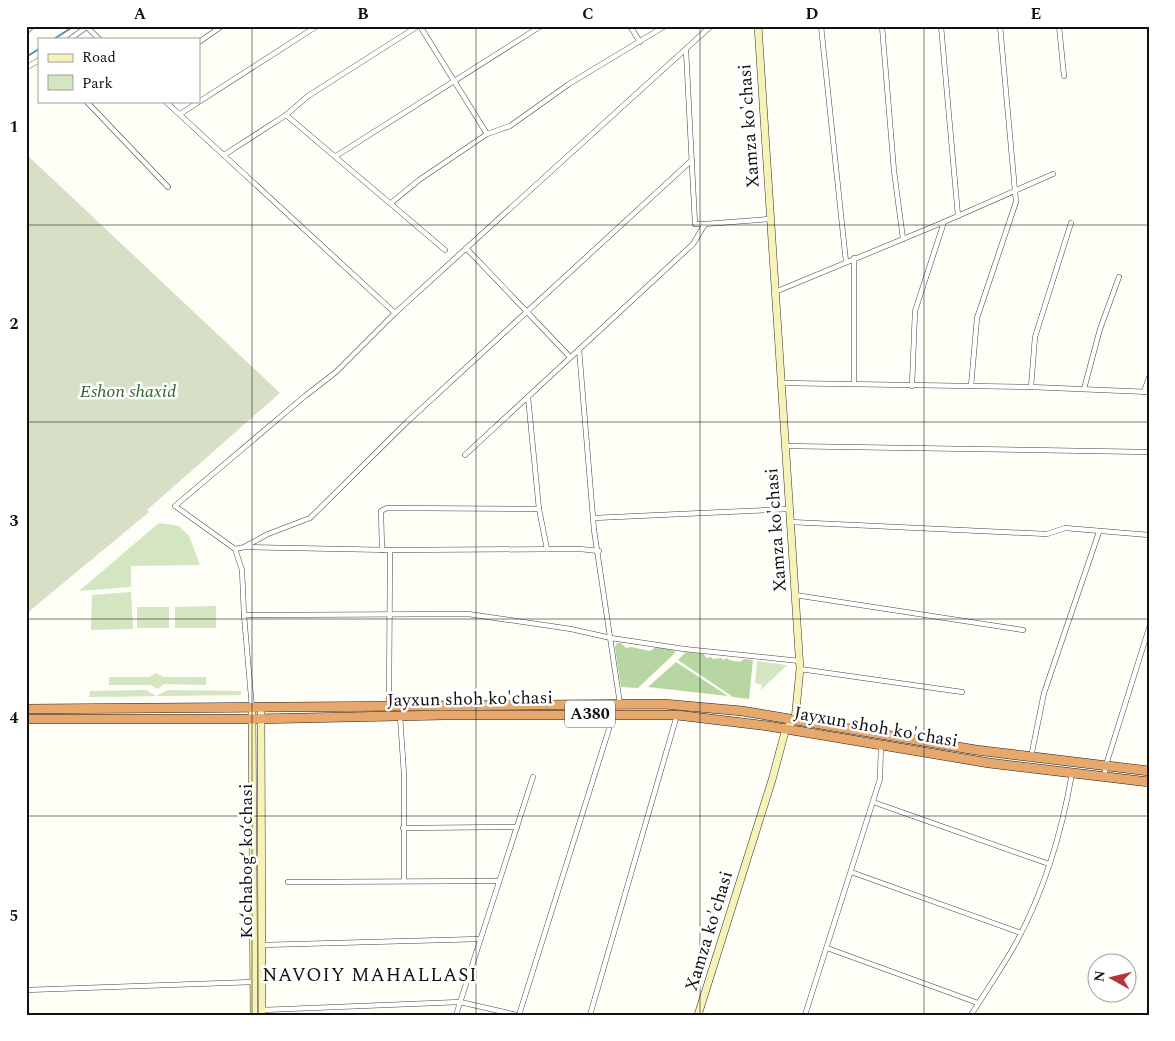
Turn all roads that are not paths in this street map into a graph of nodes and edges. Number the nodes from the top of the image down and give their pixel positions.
1 (32, 26) edge
2 (88, 26) edge
3 (222, 26) edge
4 (317, 26) edge
5 (419, 26) edge
6 (541, 26) edge
7 (630, 26) edge
8 (665, 26) edge
9 (711, 26) edge
10 (758, 26) edge
11 (821, 26) edge
12 (882, 26) edge
13 (942, 26) edge
14 (1000, 26) edge
15 (1059, 26) edge
16 (26, 32) edge
17 (71, 38) edge
18 (98, 38) edge
19 (200, 41) edge
20 (640, 42) junction
21 (686, 50) junction
22 (38, 61) edge
23 (26, 68) edge
24 (1064, 76) dead end
25 (454, 82) junction
26 (200, 101) edge
27 (87, 102) edge
28 (166, 102) edge
29 (199, 102) edge
30 (180, 114) junction
31 (286, 115) junction
32 (487, 134) junction
33 (224, 156) junction
34 (336, 156) junction
35 (692, 160) junction
36 (1053, 174) dead end
37 (168, 187) dead end
38 (1015, 192) junction
39 (391, 203) junction
40 (958, 216) junction
41 (770, 219) junction
42 (944, 222) junction
43 (1072, 223) dead end
44 (705, 224) junction
45 (903, 239) junction
46 (466, 248) junction
47 (445, 250) dead end
48 (854, 258) junction
49 (846, 262) junction
50 (1119, 277) dead end
51 (775, 292) junction
52 (526, 311) junction
53 (395, 314) junction
54 (579, 349) junction
55 (570, 357) junction
56 (1149, 378) edge
57 (781, 383) junction
58 (854, 384) junction
59 (912, 386) junction
60 (971, 386) junction
61 (1031, 387) junction
62 (1084, 389) junction
63 (1146, 392) edge
64 (528, 396) junction
65 (785, 446) junction
66 (1149, 452) edge
67 (465, 455) dead end
68 (539, 509) junction
69 (789, 509) junction
70 (594, 518) junction
71 (790, 522) junction
72 (1099, 532) junction
73 (1149, 535) edge
74 (245, 547) junction
75 (235, 549) junction
76 (547, 549) junction
77 (382, 550) junction
78 (390, 550) junction
79 (599, 552) junction
80 (795, 595) junction
81 (390, 614) junction
82 (244, 615) junction
83 (1149, 628) edge
84 (1023, 630) dead end
85 (611, 638) junction
86 (800, 665) junction
87 (962, 692) dead end
88 (620, 704) junction
89 (390, 706) junction
90 (155, 708) junction
91 (257, 708) junction
92 (26, 709) edge
93 (611, 714) junction
94 (678, 715) junction
95 (400, 716) junction
96 (26, 719) edge
97 (155, 719) junction
98 (257, 719) junction
99 (795, 720) junction
100 (786, 728) junction
101 (881, 745) junction
102 (1031, 757) junction
103 (1106, 765) junction
104 (1149, 770) edge
105 (1072, 773) junction
106 (534, 777) dead end
107 (1104, 777) junction
108 (1149, 782) edge
109 (873, 802) junction
110 (517, 827) junction
111 (403, 828) junction
112 (1048, 864) junction
113 (252, 870) junction
114 (261, 870) junction
115 (851, 872) junction
116 (404, 881) junction
117 (499, 881) junction
118 (288, 882) dead end
119 (1021, 933) junction
120 (480, 939) junction
121 (262, 945) junction
122 (827, 948) junction
123 (254, 984) junction
124 (262, 985) junction
125 (26, 990) edge
126 (460, 1002) junction
127 (978, 1003) junction
128 (262, 1013) edge
129 (254, 1015) edge
130 (456, 1015) edge
131 (518, 1015) edge
132 (590, 1015) edge
133 (698, 1015) edge
134 (806, 1015) edge
135 (971, 1015) edge

1 - 16 street
2 - 17 street
2 - 18 street
3 - 19 street
4 - 26 street
5 - 25 street
5 - 31 street
6 - 25 street
7 - 20 street
8 - 20 street
9 - 21 street
10 - 41 street, Xamza ko'chasi
11 - 49 street
12 - 45 street
13 - 40 street
14 - 38 street
15 - 24 street
20 - 32 street
21 - 35 street
21 - 46 street
22 - 23 street
25 - 32 street
25 - 34 street
27 - 37 street
28 - 30 street
29 - 30 street
30 - 33 street
31 - 33 street
31 - 34 street
32 - 39 street
33 - 53 street
34 - 39 street
35 - 44 street
35 - 52 street
36 - 38 street
38 - 40 street
38 - 60 street
39 - 47 street
40 - 42 street
41 - 44 street
41 - 51 street, Xamza ko'chasi
42 - 45 street
42 - 59 street
43 - 61 street
44 - 54 street
45 - 48 street
46 - 52 street
46 - 53 street
48 - 49 street
48 - 58 street
49 - 51 street
50 - 62 street
51 - 57 street, Xamza ko'chasi
52 - 55 street
52 - 74 street
53 - 75 street
54 - 55 street
54 - 70 street
55 - 64 street
56 - 63 street
57 - 58 street
57 - 65 street, Xamza ko'chasi
58 - 59 street
59 - 60 street
60 - 61 street
61 - 62 street
62 - 63 street
64 - 67 street
64 - 68 street
65 - 66 street
65 - 69 street, Xamza ko'chasi
68 - 76 street
68 - 77 street
69 - 70 street
69 - 71 street, Xamza ko'chasi
70 - 79 street
71 - 72 street
71 - 80 street, Xamza ko'chasi
72 - 73 street
72 - 102 street
74 - 75 street
74 - 77 street
75 - 82 street
76 - 78 street
76 - 79 street
77 - 78 street
78 - 81 street
79 - 85 street
80 - 84 street
80 - 86 street, Xamza ko'chasi
81 - 82 street
81 - 85 street
81 - 89 street
82 - 91 street
83 - 103 street
85 - 86 street
85 - 88 street
86 - 87 street
86 - 99 street, Xamza ko'chasi
88 - 89 highway, Jayxun shoh ko'chasi / A380
88 - 99 highway, Jayxun shoh ko'chasi / A380
89 - 91 highway, Jayxun shoh ko'chasi / A380
90 - 91 highway, Jayxun shoh ko'chasi / A380
90 - 92 highway, Jayxun shoh ko'chasi / A380
90 - 97 highway
91 - 98 street, Ko‘chabog‘ ko‘chasi
93 - 94 highway, Jayxun shoh ko'chasi / A380
93 - 95 highway, Jayxun shoh ko'chasi / A380
93 - 131 street
94 - 100 highway, Jayxun shoh ko'chasi / A380
94 - 132 street
95 - 98 highway, Jayxun shoh ko'chasi / A380
95 - 111 street
96 - 97 highway, Jayxun shoh ko'chasi / A380
97 - 98 highway, Jayxun shoh ko'chasi / A380
98 - 113 street, Ko‘chabog‘ ko‘chasi
98 - 114 street, Ko‘chabog‘ ko‘chasi
99 - 100 street
99 - 102 highway, Jayxun shoh ko'chasi / A380
100 - 101 highway, Jayxun shoh ko'chasi / A380
100 - 133 street, Xamza ko'chasi
101 - 105 highway, Jayxun shoh ko'chasi / A380
101 - 109 street
102 - 103 highway, Jayxun shoh ko'chasi / A380
103 - 104 highway, Jayxun shoh ko'chasi / A380
103 - 107 street
105 - 107 highway, Jayxun shoh ko'chasi / A380
105 - 112 street
106 - 110 street
107 - 108 highway, Jayxun shoh ko'chasi / A380
109 - 112 street
109 - 115 street
110 - 111 street
110 - 117 street
111 - 116 street
112 - 119 street
113 - 114 street
113 - 123 street, Ko‘chabog‘ ko‘chasi
114 - 121 street, Ko‘chabog‘ ko‘chasi
115 - 119 street
115 - 122 street
116 - 117 street
116 - 118 street
117 - 120 street
119 - 127 street
120 - 121 street
120 - 126 street
121 - 124 street, Ko‘chabog‘ ko‘chasi
122 - 127 street
122 - 134 street
123 - 124 street
123 - 125 street
123 - 129 street, Ko‘chabog‘ ko‘chasi
124 - 128 street, Ko‘chabog‘ ko‘chasi
126 - 128 street
126 - 130 street
126 - 131 street
127 - 135 street

